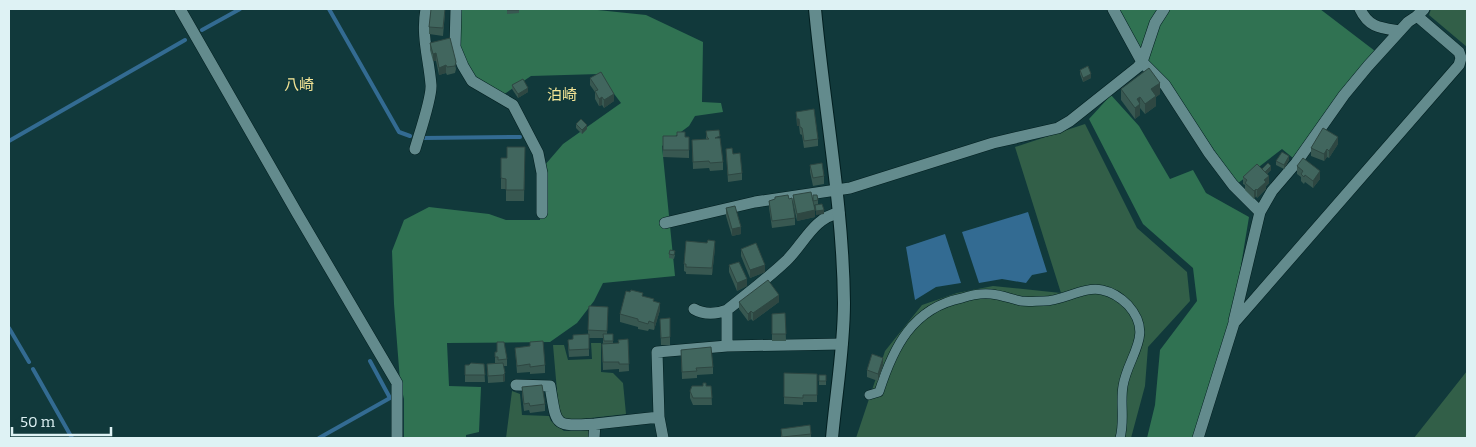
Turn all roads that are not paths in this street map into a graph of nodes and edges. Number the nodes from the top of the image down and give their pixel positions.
1 (180, 9) edge
2 (426, 9) edge
3 (456, 9) edge
4 (815, 9) edge
5 (1113, 9) edge
6 (1164, 9) edge
7 (1360, 9) edge
8 (1420, 12) edge
9 (1400, 31) junction
10 (1142, 62) junction
11 (415, 149) dead end
12 (836, 189) junction
13 (1260, 212) junction
14 (542, 213) dead end
15 (839, 213) junction
16 (665, 223) dead end
17 (694, 308) dead end
18 (727, 310) junction
19 (1234, 322) junction
20 (842, 344) junction
21 (727, 346) junction
22 (516, 385) dead end
23 (869, 395) dead end
24 (659, 417) junction
25 (596, 424) junction
26 (397, 438) edge
27 (594, 438) edge
28 (663, 438) edge
29 (832, 438) edge
30 (1120, 438) edge
31 (1198, 438) edge

1 - 26 street
2 - 11 street
3 - 14 street
4 - 12 street
5 - 10 street
6 - 10 street
7 - 9 street
8 - 9 street
8 - 19 street
9 - 13 street
10 - 12 street
10 - 13 street
12 - 15 street
12 - 16 street
13 - 19 street
15 - 18 street
15 - 20 street
17 - 18 street
18 - 21 street
19 - 31 street
20 - 21 street
20 - 29 street
21 - 24 street
22 - 25 street
23 - 30 street
24 - 25 street
24 - 28 street
25 - 27 street

